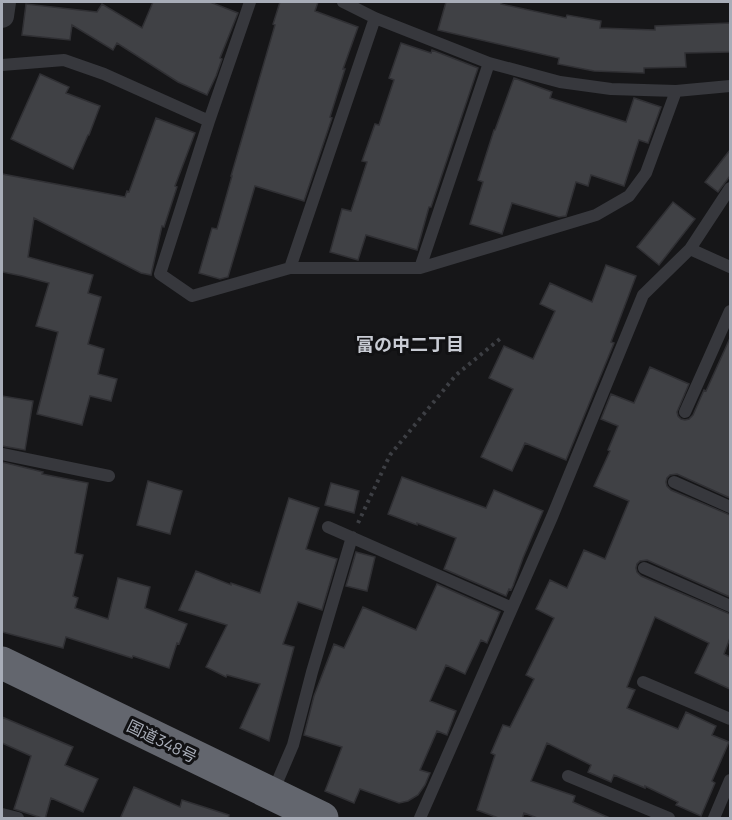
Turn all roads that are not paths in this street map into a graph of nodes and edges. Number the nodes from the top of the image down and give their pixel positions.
1 (4, 2) edge
2 (249, 2) edge
3 (343, 2) edge
4 (2, 16) edge
5 (375, 18) junction
6 (489, 63) junction
7 (2, 65) edge
8 (730, 86) edge
9 (676, 91) junction
10 (208, 121) junction
11 (730, 188) edge
12 (690, 249) junction
13 (730, 267) edge
14 (290, 268) junction
15 (420, 268) junction
16 (730, 311) edge
17 (685, 412) dead end
18 (2, 454) edge
19 (109, 476) dead end
20 (674, 482) dead end
21 (730, 507) edge
22 (328, 527) dead end
23 (352, 537) junction
24 (644, 568) dead end
25 (730, 606) edge
26 (512, 608) junction
27 (2, 663) edge
28 (2, 681) edge
29 (642, 682) dead end
30 (730, 719) edge
31 (568, 776) dead end
32 (730, 780) edge
33 (275, 806) edge
34 (2, 814) edge
35 (18, 819) edge
36 (322, 819) edge
37 (420, 819) edge
38 (669, 819) edge
39 (714, 819) edge

1 - 4 street
2 - 10 lane
3 - 5 lane
5 - 6 lane
5 - 14 lane
6 - 9 lane
6 - 15 lane
7 - 10 lane
8 - 9 lane
9 - 15 lane
10 - 14 lane
11 - 12 lane
12 - 13 lane
12 - 26 lane
14 - 15 lane
16 - 17 lane
18 - 19 lane
20 - 21 lane
22 - 23 lane
23 - 26 lane
23 - 33 lane
24 - 25 lane
26 - 37 lane
27 - 33 highway, 国道348号
28 - 33 highway, 国道348号
29 - 30 lane
31 - 38 lane
32 - 39 lane
33 - 36 highway, 国道348号
34 - 35 lane

